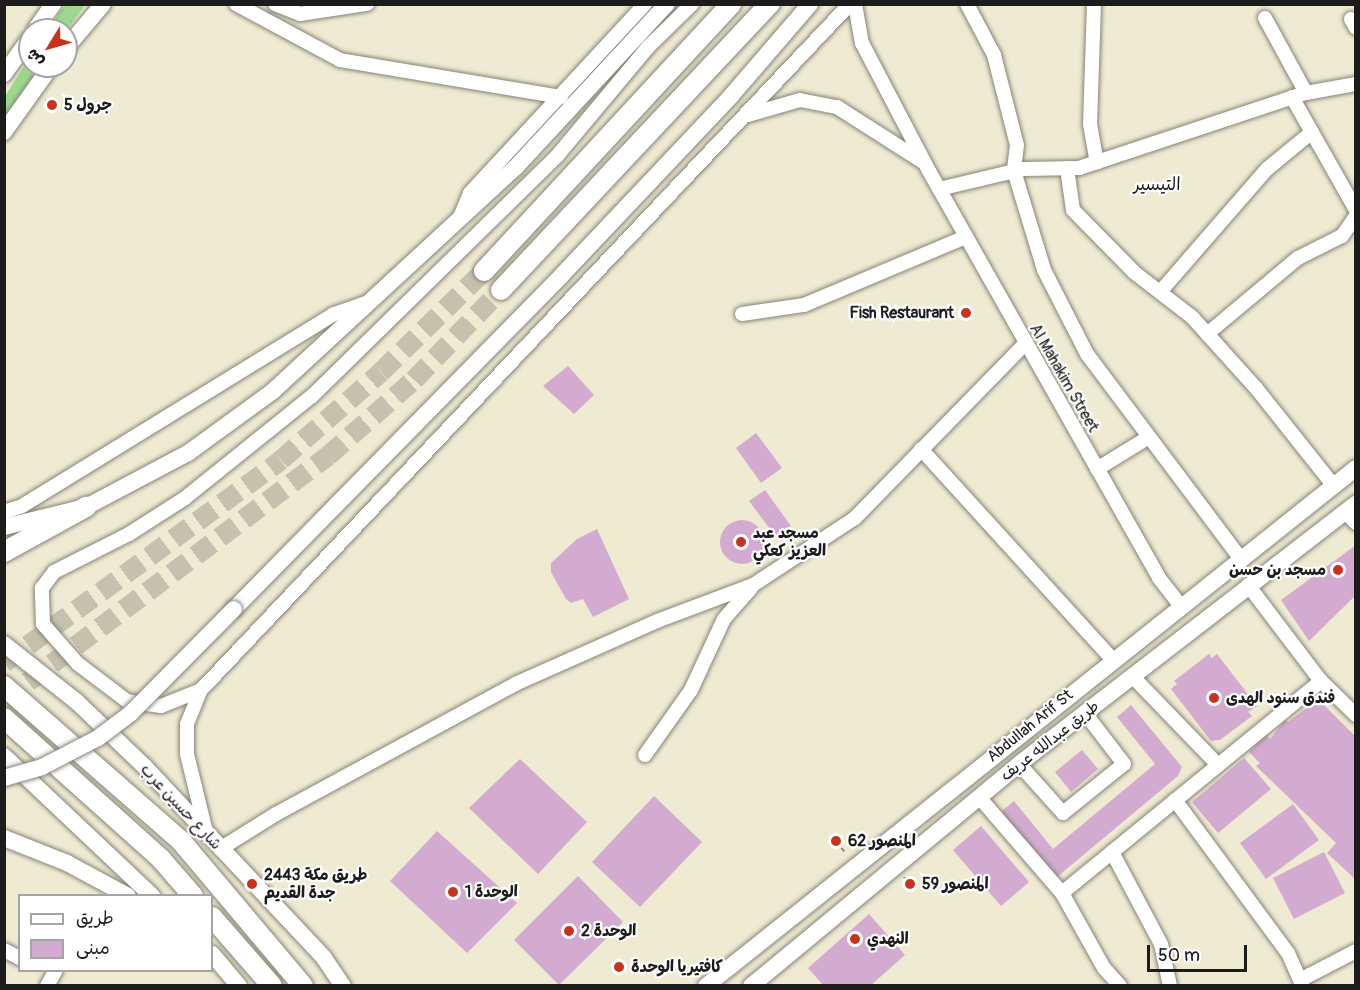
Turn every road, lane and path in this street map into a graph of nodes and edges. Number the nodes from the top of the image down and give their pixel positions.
1 (53, 4) edge
2 (103, 4) edge
3 (236, 4) edge
4 (275, 4) edge
5 (367, 4) edge
6 (645, 4) edge
7 (666, 4) edge
8 (692, 4) edge
9 (731, 4) edge
10 (770, 4) edge
11 (810, 4) edge
12 (850, 4) edge
13 (855, 4) edge
14 (1094, 4) edge
15 (972, 5) edge
16 (255, 10) edge
17 (43, 18) edge
18 (1265, 18) dead end
19 (78, 34) edge
20 (18, 55) edge
21 (4, 74) edge
22 (42, 78) edge
23 (1356, 84) edge
24 (1306, 93) junction
25 (561, 97) junction
26 (1292, 97) junction
27 (746, 116) junction
28 (4, 132) edge
29 (1312, 132) junction
30 (1097, 162) junction
31 (924, 163) junction
32 (1067, 168) junction
33 (1014, 171) junction
34 (939, 189) junction
35 (1356, 210) edge
36 (1356, 216) edge
37 (457, 224) junction
38 (966, 237) junction
39 (484, 271) tunnel mouth
40 (501, 290) tunnel mouth
41 (1160, 292) junction
42 (371, 302) junction
43 (742, 314) dead end
44 (1207, 334) junction
45 (1025, 344) junction
46 (1149, 436) junction
47 (921, 449) junction
48 (1356, 468) edge
49 (1097, 469) junction
50 (1334, 486) junction
51 (86, 507) junction
52 (4, 512) edge
53 (1352, 513) edge
54 (4, 527) edge
55 (4, 552) edge
56 (1237, 562) junction
57 (753, 585) junction
58 (1248, 585) junction
59 (1182, 606) junction
60 (4, 644) edge
61 (1113, 660) junction
62 (1132, 676) junction
63 (1322, 681) junction
64 (4, 686) edge
65 (201, 690) junction
66 (1085, 713) junction
67 (1356, 715) edge
68 (4, 718) edge
69 (645, 754) dead end
70 (4, 756) edge
71 (1019, 764) junction
72 (1218, 765) junction
73 (4, 778) edge
74 (980, 797) junction
75 (1175, 800) junction
76 (206, 834) junction
77 (4, 838) edge
78 (836, 841) dead end
79 (220, 849) junction
80 (1112, 852) junction
81 (855, 866) junction
82 (118, 893) edge
83 (1062, 893) junction
84 (150, 894) edge
85 (191, 894) edge
86 (213, 918) edge
87 (4, 950) edge
88 (1356, 951) edge
89 (213, 955) edge
90 (18, 957) edge
91 (1301, 983) edge
92 (239, 986) edge
93 (272, 986) edge
94 (303, 986) edge
95 (343, 986) edge
96 (706, 986) edge
97 (751, 986) edge
98 (1120, 986) edge
99 (1170, 986) edge

1 - 17 main road
2 - 19 main road
3 - 16 street
4 - 5 street
6 - 25 street
7 - 37 main road
8 - 65 street
9 - 39 highway
10 - 40 highway
11 - 73 main road, bridge
12 - 27 street
13 - 31 street, Al Mahakim Street
14 - 30 street
15 - 33 street
16 - 25 street
18 - 24 street
20 - 21 main road
22 - 28 main road
23 - 24 street
24 - 26 street
25 - 37 street
26 - 29 street
26 - 30 street
27 - 31 street
27 - 65 street
29 - 35 street
29 - 41 street
30 - 32 street
31 - 34 street, Al Mahakim Street
32 - 33 street
32 - 41 street
33 - 34 street
33 - 46 street
34 - 38 street, Al Mahakim Street
36 - 44 street
37 - 42 main road
38 - 43 street
38 - 45 street, Al Mahakim Street
41 - 44 street
42 - 51 main road
42 - 52 street
44 - 50 street
45 - 47 street
45 - 49 street, Al Mahakim Street
46 - 49 street
46 - 56 street
47 - 57 street
47 - 61 street
48 - 50 main road, Abdullah Arif St
49 - 59 street, Al Mahakim Street
50 - 56 main road, Abdullah Arif St
51 - 54 main road
51 - 55 highway
53 - 58 main road, طريق عبدالله عريف
56 - 58 main road
56 - 59 main road, Abdullah Arif St
57 - 69 street
57 - 79 street
58 - 62 main road, طريق عبدالله عريف
58 - 63 street
59 - 61 main road, Abdullah Arif St
60 - 76 main road, شارع حسين عرب
61 - 81 main road, Abdullah Arif St
62 - 66 main road, طريق عبدالله عريف
62 - 72 street
63 - 67 street
63 - 72 street
64 - 94 highway
65 - 76 street
66 - 71 main road, طريق عبدالله عريف
66 - 71 street
68 - 85 highway
70 - 84 main road
71 - 74 main road, طريق عبدالله عريف
72 - 75 street
74 - 83 street
74 - 97 main road, طريق عبدالله عريف
75 - 80 street
75 - 91 street
76 - 79 main road, شارع حسين عرب
77 - 82 main road
78 - 81 path
79 - 95 main road, شارع حسين عرب
80 - 83 street
80 - 99 street
81 - 96 main road, Abdullah Arif St
83 - 98 street
86 - 93 highway
87 - 90 street
88 - 91 street
89 - 92 main road

